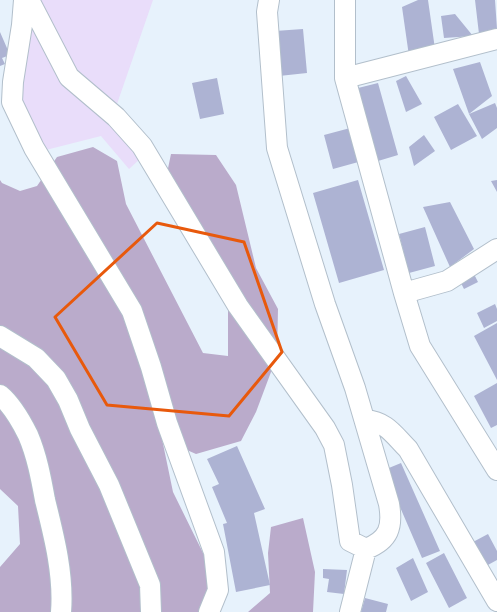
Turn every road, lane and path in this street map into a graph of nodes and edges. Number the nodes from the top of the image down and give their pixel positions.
1 (24, 0) edge
2 (29, 0) edge
3 (270, 0) edge
4 (345, 0) edge
5 (497, 39) edge
6 (345, 78) junction
7 (497, 249) edge
8 (404, 293) junction
9 (0, 336) edge
10 (0, 395) edge
11 (365, 420) junction
12 (497, 470) edge
13 (366, 549) junction
14 (497, 601) edge
15 (62, 612) edge
16 (151, 612) edge
17 (209, 612) edge
18 (350, 612) edge

1 - 17 street
2 - 13 street
3 - 11 street
4 - 6 street
5 - 6 street
6 - 8 street
7 - 8 street
8 - 12 street
9 - 16 street
10 - 15 street
11 - 13 street
11 - 14 street
13 - 18 street

